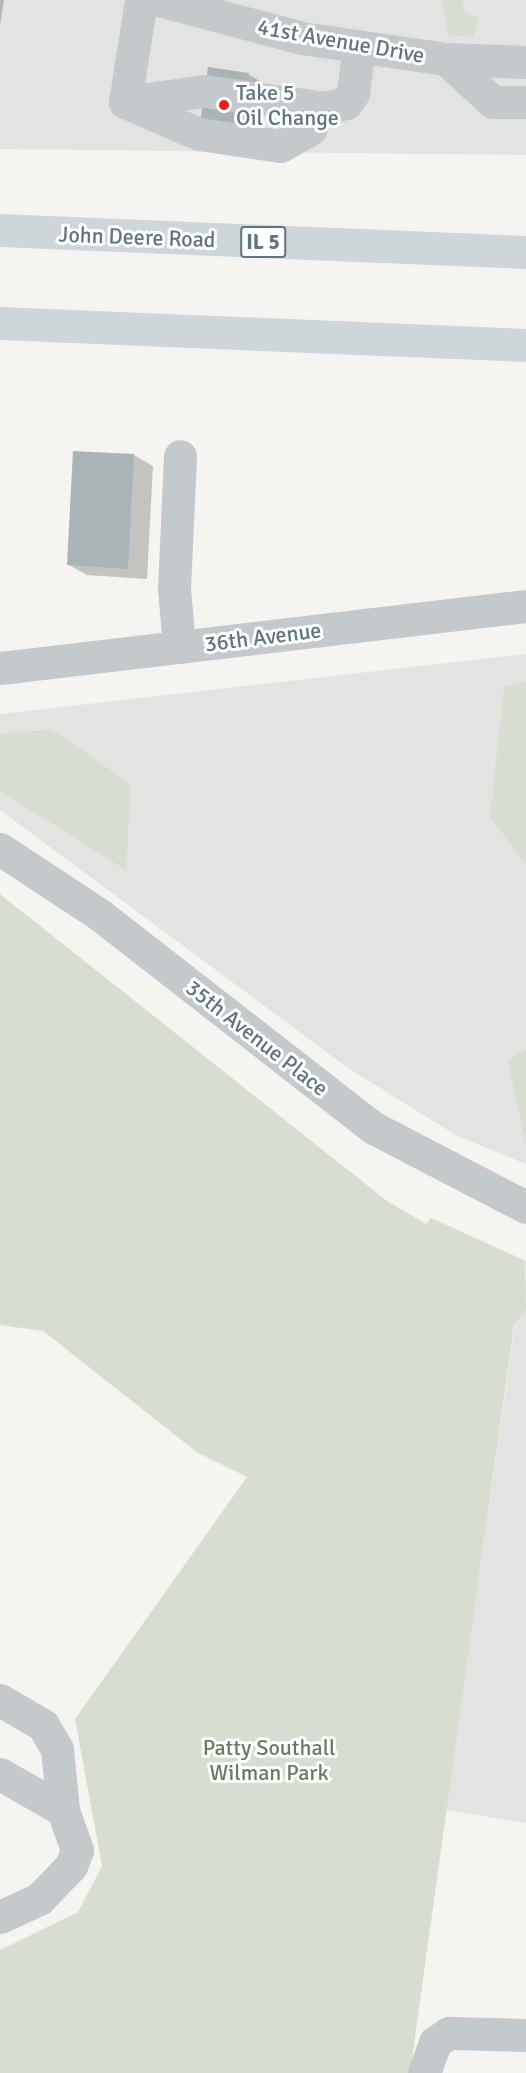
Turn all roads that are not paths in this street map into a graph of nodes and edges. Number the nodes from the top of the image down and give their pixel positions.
1 (141, 0) edge
2 (159, 0) edge
3 (359, 47) junction
4 (446, 59) junction
5 (526, 62) edge
6 (125, 102) junction
7 (526, 102) edge
8 (346, 103) junction
9 (0, 230) edge
10 (526, 252) edge
11 (0, 323) edge
12 (526, 345) edge
13 (180, 456) dead end
14 (526, 606) edge
15 (179, 647) junction
16 (0, 668) edge
17 (0, 849) edge
18 (526, 1207) edge
19 (0, 1700) edge
20 (0, 1774) edge
21 (63, 1810) junction
22 (0, 1917) edge
23 (526, 2035) edge
24 (424, 2073) edge

1 - 6 street
2 - 3 street, 41st Avenue Drive
3 - 4 street, 41st Avenue Drive
3 - 8 street
4 - 5 street, 41st Avenue Drive
4 - 7 street
6 - 8 street
6 - 8 street
9 - 10 highway, John Deere Road / IL 5
11 - 12 highway
13 - 15 street
14 - 15 street, 36th Avenue
15 - 16 street, 36th Avenue
17 - 18 street, 35th Avenue Place
19 - 21 street
20 - 21 street
21 - 22 street
23 - 24 street

